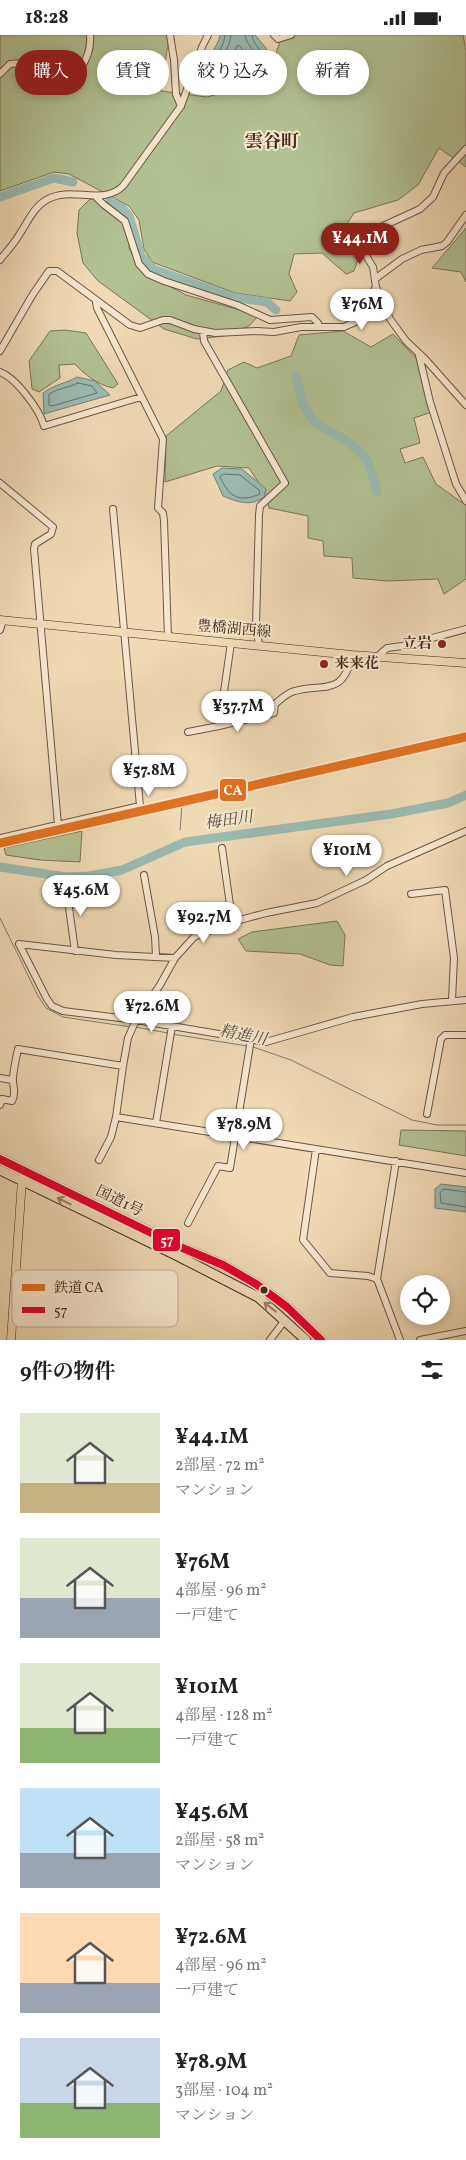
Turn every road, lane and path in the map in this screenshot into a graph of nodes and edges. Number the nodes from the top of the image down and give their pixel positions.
1 (90, 35) edge
2 (170, 35) edge
3 (208, 35) edge
4 (274, 35) edge
5 (291, 35) edge
6 (0, 74) edge
7 (181, 106) junction
8 (466, 149) edge
9 (96, 196) junction
10 (466, 215) edge
11 (0, 260) edge
12 (375, 279) junction
13 (376, 287) junction
14 (96, 302) junction
15 (319, 327) junction
16 (203, 332) junction
17 (0, 351) edge
18 (419, 355) junction
19 (0, 372) edge
20 (141, 397) junction
21 (466, 405) edge
22 (0, 483) edge
23 (466, 501) edge
24 (113, 509) dead end
25 (2, 620) edge
26 (40, 624) junction
27 (466, 629) edge
28 (0, 631) edge
29 (123, 633) junction
30 (168, 637) junction
31 (231, 643) junction
32 (259, 645) junction
33 (352, 655) junction
34 (377, 657) junction
35 (466, 663) edge
36 (219, 726) junction
37 (188, 732) dead end
38 (58, 825) junction
39 (466, 831) edge
40 (0, 838) edge
41 (222, 848) dead end
42 (144, 875) dead end
43 (66, 886) dead end
44 (412, 894) dead end
45 (228, 923) junction
46 (75, 951) junction
47 (156, 956) junction
48 (175, 958) junction
49 (466, 1000) edge
50 (452, 1001) junction
51 (135, 1021) junction
52 (172, 1027) junction
53 (466, 1035) edge
54 (251, 1040) junction
55 (123, 1066) junction
56 (0, 1078) edge
57 (12, 1080) junction
58 (0, 1105) edge
59 (427, 1114) dead end
60 (116, 1117) junction
61 (156, 1123) junction
62 (236, 1136) junction
63 (316, 1149) junction
64 (0, 1159) edge
65 (99, 1160) dead end
66 (396, 1161) junction
67 (0, 1170) edge
68 (466, 1173) edge
69 (24, 1176) junction
70 (188, 1223) dead end
71 (17, 1270) edge
72 (377, 1279) junction
73 (285, 1320) junction
74 (12, 1327) edge
75 (466, 1331) edge
76 (450, 1337) edge
77 (11, 1340) edge
78 (270, 1340) edge
79 (306, 1340) edge
80 (321, 1340) edge
81 (400, 1340) edge
82 (420, 1340) edge

1 - 6 street
2 - 7 street
3 - 7 street
4 - 5 street
7 - 9 street
8 - 12 street
9 - 11 street
9 - 15 street
10 - 12 street
12 - 13 street
13 - 15 street
13 - 18 street
14 - 16 street
14 - 17 street
14 - 20 street
15 - 16 street
16 - 32 street
18 - 21 street
18 - 23 street
19 - 20 street
20 - 30 street
22 - 26 street
24 - 29 street
25 - 26 main road, 豊橋湖西線
25 - 28 street
26 - 29 main road, 豊橋湖西線
26 - 38 street
27 - 34 street
29 - 30 main road, 豊橋湖西線
29 - 38 street
30 - 31 main road, 豊橋湖西線
31 - 32 main road, 豊橋湖西線
31 - 36 street
32 - 33 main road, 豊橋湖西線
33 - 34 main road, 豊橋湖西線
33 - 36 street
34 - 35 main road, 豊橋湖西線
36 - 37 street
38 - 40 street
39 - 45 street
41 - 45 street
42 - 47 street
43 - 46 street
44 - 50 street
45 - 48 street
46 - 47 street
46 - 51 street
47 - 48 street
48 - 51 street
49 - 50 street
50 - 54 street
51 - 52 street
51 - 55 street
52 - 54 street
52 - 61 street
53 - 59 street
54 - 62 street
55 - 57 street
55 - 60 street
56 - 57 street
57 - 58 street
60 - 61 street
60 - 65 street
61 - 62 street
62 - 63 street
62 - 70 street
63 - 66 street
63 - 72 street
64 - 69 highway, 国道1号
66 - 68 street
66 - 72 street
67 - 69 highway, 国道1号
69 - 71 main road
73 -> 69 highway, 国道1号
69 - 80 highway, 国道1号
72 - 81 street
73 - 78 street
73 - 79 highway, 国道1号
74 - 77 main road
75 - 76 street
76 - 82 street

